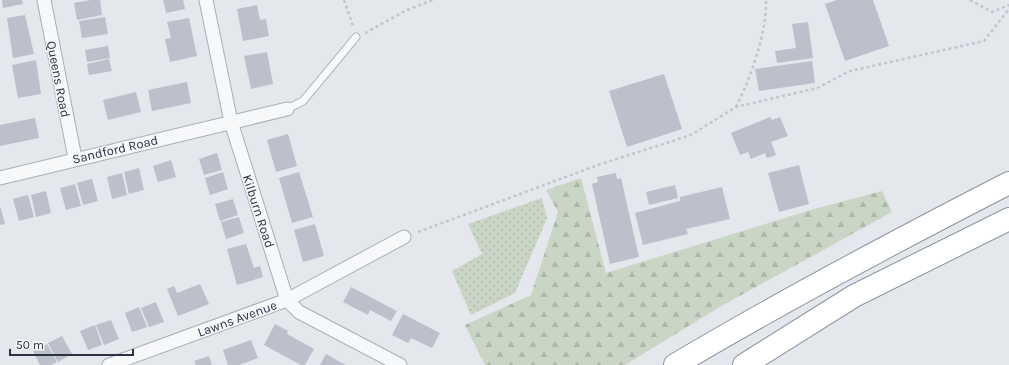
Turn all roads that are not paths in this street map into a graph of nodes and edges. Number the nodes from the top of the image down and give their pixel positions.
1 (44, 0) edge
2 (206, 0) edge
3 (356, 37) road end
4 (287, 109) joint
5 (231, 122) junction
6 (75, 158) junction
7 (0, 178) edge
8 (1009, 183) edge
9 (1009, 219) edge
10 (404, 237) road end
11 (287, 300) junction
12 (109, 365) edge
13 (400, 365) edge
14 (675, 365) edge
15 (744, 365) edge

1 - 6 street, Queens Road
2 - 5 street, Kilburn Road
3 - 4 lane
4 - 5 street
5 - 6 street, Sandford Road
5 - 11 street, Kilburn Road
6 - 7 street, Sandford Road
8 - 14 highway
9 - 15 highway
10 - 11 street
11 - 12 street, Lawns Avenue
11 - 13 street, Lawns Avenue

